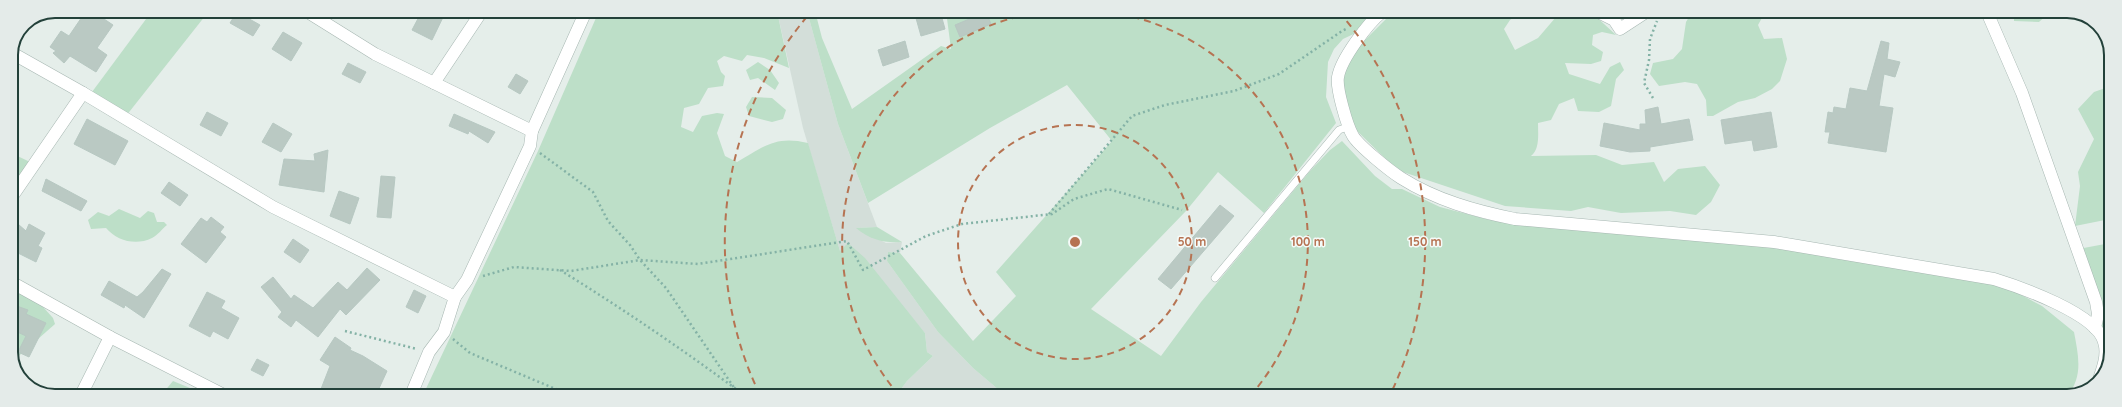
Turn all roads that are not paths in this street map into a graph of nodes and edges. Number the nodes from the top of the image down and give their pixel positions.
1 (317, 18) edge
2 (477, 18) edge
3 (583, 18) edge
4 (1374, 18) edge
5 (1610, 18) edge
6 (1637, 18) edge
7 (1990, 18) edge
8 (18, 56) edge
9 (434, 84) junction
10 (83, 93) junction
11 (1350, 126) junction
12 (532, 132) junction
13 (18, 188) edge
14 (1215, 278) dead end
15 (18, 286) edge
16 (455, 296) junction
17 (2096, 328) junction
18 (110, 337) junction
19 (2104, 342) edge
20 (84, 389) edge
21 (212, 389) edge
22 (414, 389) edge

1 - 9 street
2 - 9 street
3 - 12 street
4 - 11 street
5 - 6 street
7 - 17 street
8 - 10 street
9 - 12 street
10 - 13 street
10 - 16 street
11 - 14 lane
11 - 17 street
12 - 16 street
15 - 18 street
16 - 22 street
17 - 19 street
18 - 20 street
18 - 21 street

